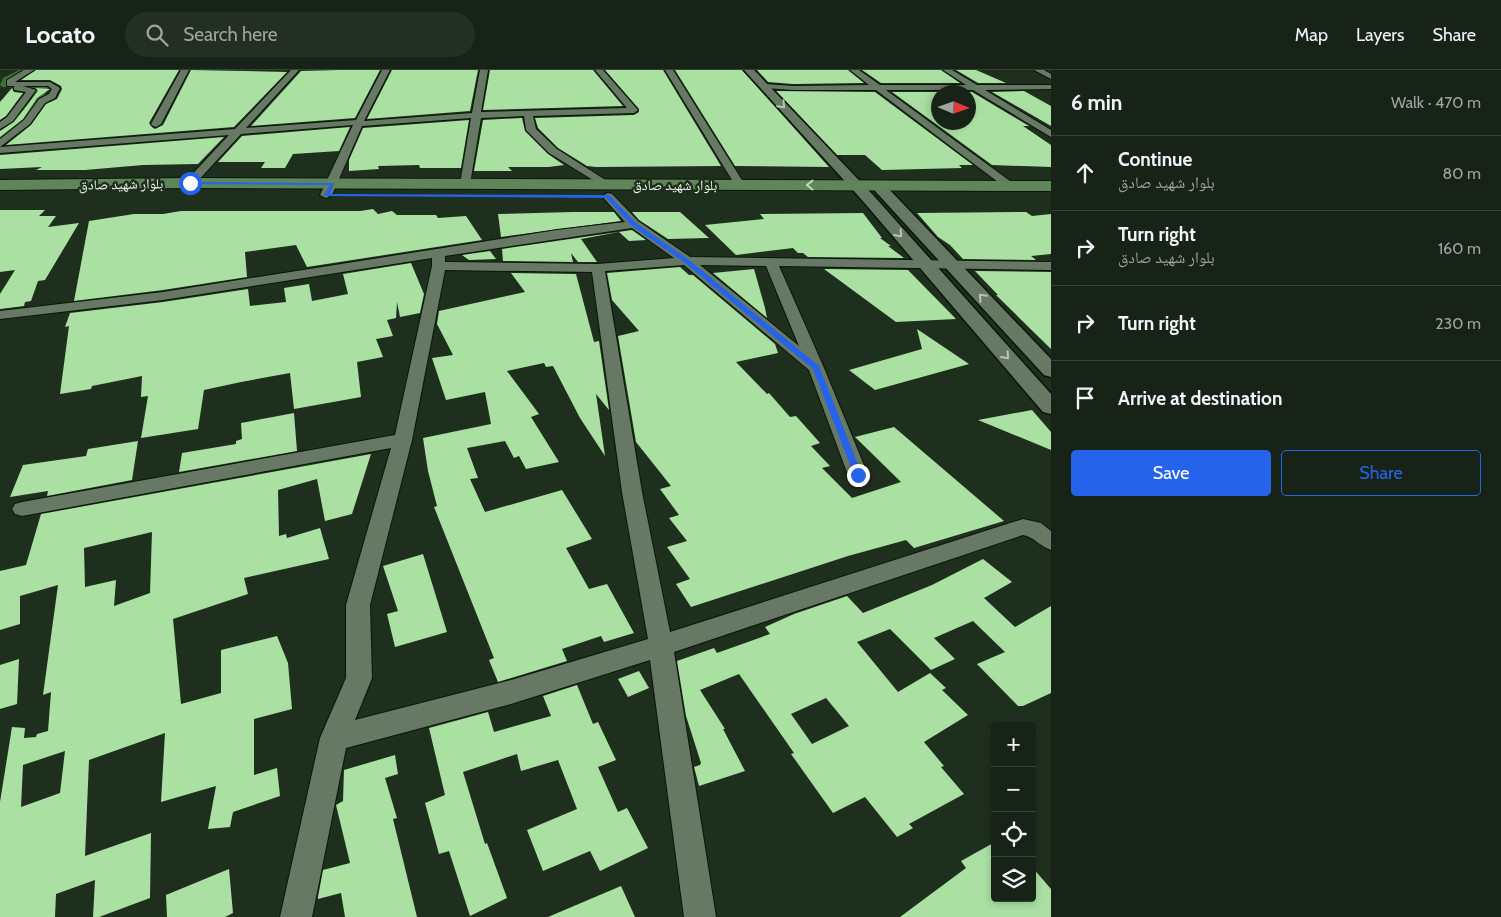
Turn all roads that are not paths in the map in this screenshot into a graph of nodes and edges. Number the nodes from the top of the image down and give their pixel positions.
1 (22, 70) edge
2 (30, 70) edge
3 (185, 70) edge
4 (295, 70) edge
5 (386, 70) edge
6 (484, 70) edge
7 (599, 70) edge
8 (669, 70) edge
9 (749, 70) edge
10 (762, 70) edge
11 (854, 70) edge
12 (947, 70) edge
13 (1038, 70) edge
14 (1051, 76) edge
15 (1, 81) edge
16 (1051, 83) edge
17 (873, 85) junction
18 (931, 85) edge
19 (972, 85) joint
20 (976, 85) edge
21 (765, 86) junction
22 (779, 86) junction
23 (976, 87) edge
24 (1051, 87) edge
25 (528, 113) junction
26 (806, 114) dead end
27 (476, 115) junction
28 (358, 123) junction
29 (156, 124) dead end
30 (0, 126) edge
31 (237, 132) junction
32 (1051, 134) edge
33 (0, 144) edge
34 (0, 150) edge
35 (865, 173) dead end
36 (190, 183) junction
37 (465, 184) junction
38 (0, 185) edge
39 (740, 185) junction
40 (1010, 186) junction
41 (1051, 186) edge
42 (330, 190) junction
43 (607, 191) junction
44 (873, 192) junction
45 (0, 194) edge
46 (1051, 198) edge
47 (634, 224) junction
48 (438, 259) junction
49 (687, 261) junction
50 (772, 263) junction
51 (925, 265) junction
52 (952, 265) junction
53 (1051, 266) edge
54 (598, 268) junction
55 (0, 315) edge
56 (816, 368) junction
57 (1051, 371) edge
58 (1051, 407) edge
59 (403, 440) junction
60 (858, 475) dead end
61 (22, 509) dead end
62 (1051, 542) edge
63 (662, 646) junction
64 (334, 738) junction
65 (296, 917) edge
66 (700, 917) edge

1 - 15 street
2 - 33 street
3 - 29 street
4 - 31 street
5 - 28 street
6 - 27 street
7 - 25 street
8 - 39 street
9 - 21 street
10 - 22 street
11 - 17 street
12 - 19 street
13 - 14 street
15 - 30 street
16 - 19 street
17 - 18 street
17 - 22 street
17 - 40 street
20 - 24 street
21 - 22 street
21 -> 44 street
22 - 26 street
23 - 32 street
25 - 27 street
25 - 43 street
27 - 28 street
27 - 37 street
28 - 31 street
28 - 42 street
31 - 34 street
31 - 36 street
35 - 44 street
36 - 38 main road, بلوار شهید صادق
36 - 42 main road, بلوار شهید صادق
37 - 42 main road, بلوار شهید صادق
37 - 43 main road, بلوار شهید صادق
39 - 43 main road, بلوار شهید صادق
44 -> 39 main road, بلوار شهید صادق
40 - 41 main road, بلوار شهید صادق
40 - 44 main road, بلوار شهید صادق
42 - 43 main road, بلوار شهید صادق
42 - 45 main road, بلوار شهید صادق
43 - 44 main road, بلوار شهید صادق
43 - 47 street
44 - 46 main road, بلوار شهید صادق
44 -> 51 street
44 - 52 street
47 - 48 street
47 - 49 street
48 - 54 street
48 - 55 street
48 - 59 street
49 - 50 street
49 - 54 street
49 - 56 street
50 - 51 street
50 - 56 street
51 - 52 street
51 -> 58 street
52 - 53 street
57 -> 52 street
54 - 63 street
56 - 60 street
59 - 61 street
59 - 64 street
62 - 63 street
63 - 64 street
63 - 66 street
64 - 65 street

